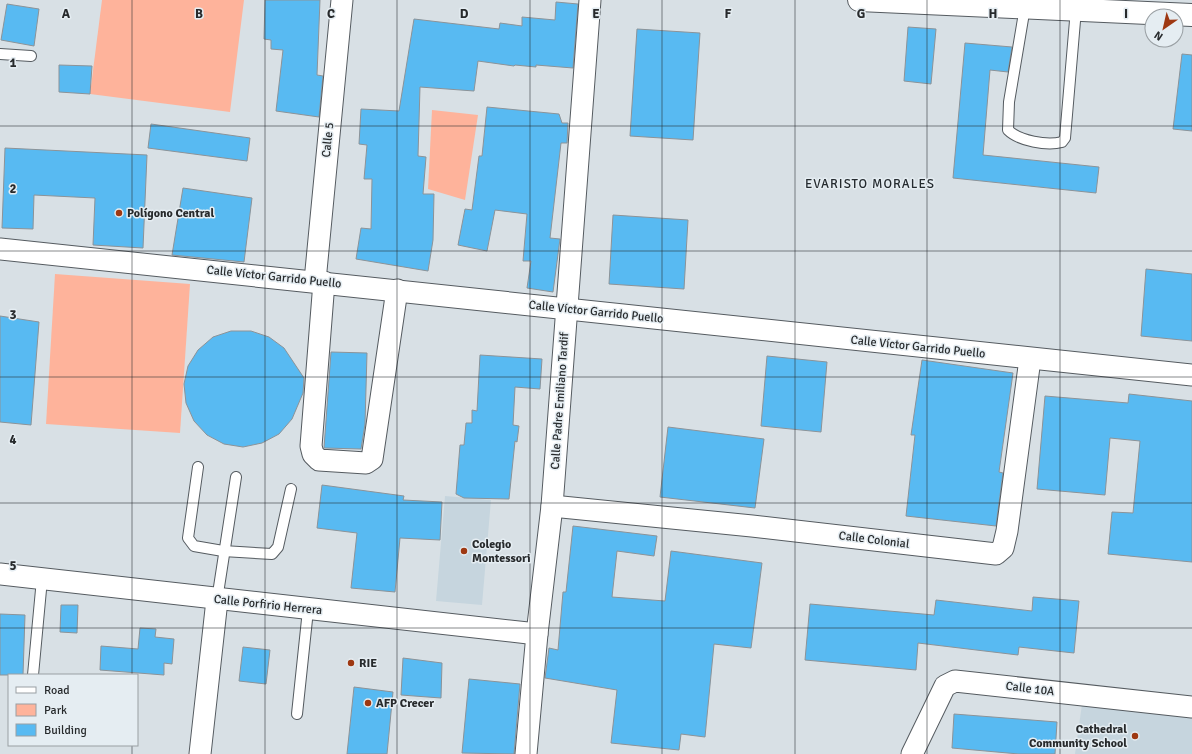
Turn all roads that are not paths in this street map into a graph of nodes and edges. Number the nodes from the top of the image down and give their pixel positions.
1 (342, 0) edge
2 (590, 0) edge
3 (872, 1) edge
4 (1025, 7) junction
5 (1076, 9) junction
6 (1192, 15) edge
7 (0, 54) edge
8 (31, 56) dead end
9 (0, 249) edge
10 (320, 282) junction
11 (397, 290) junction
12 (567, 308) junction
13 (1030, 359) junction
14 (1192, 375) edge
15 (198, 467) dead end
16 (236, 477) dead end
17 (291, 489) dead end
18 (552, 506) junction
19 (223, 551) junction
20 (0, 574) edge
21 (42, 578) junction
22 (217, 600) junction
23 (308, 610) junction
24 (537, 634) junction
25 (33, 674) edge
26 (1192, 707) edge
27 (297, 714) dead end
28 (200, 754) edge
29 (526, 754) edge
30 (912, 754) edge

1 - 10 street, Calle 5
2 - 12 street, Calle Padre Emiliano Tardif
3 - 4 street
4 - 5 street
4 - 5 lane
5 - 6 street
7 - 8 lane
9 - 10 street, Calle Víctor Garrido Puello
10 - 11 street, Calle Víctor Garrido Puello
10 - 11 street, Calle 5
11 - 12 street, Calle Víctor Garrido Puello
12 - 13 street, Calle Víctor Garrido Puello
12 - 18 street, Calle Padre Emiliano Tardif
13 - 14 street, Calle Víctor Garrido Puello
13 - 18 street, Calle Colonial
15 - 19 lane
16 - 19 lane
17 - 19 lane
18 - 24 street, Calle Padre Emiliano Tardif
19 - 22 lane
20 - 21 street, Calle Porfirio Herrera
21 - 22 street, Calle Porfirio Herrera
21 - 25 lane
22 - 23 street, Calle Porfirio Herrera
22 - 28 street
23 - 24 street, Calle Porfirio Herrera
23 - 27 lane
24 - 29 street, Calle Padre Emiliano Tardif
26 - 30 street, Calle 10A

